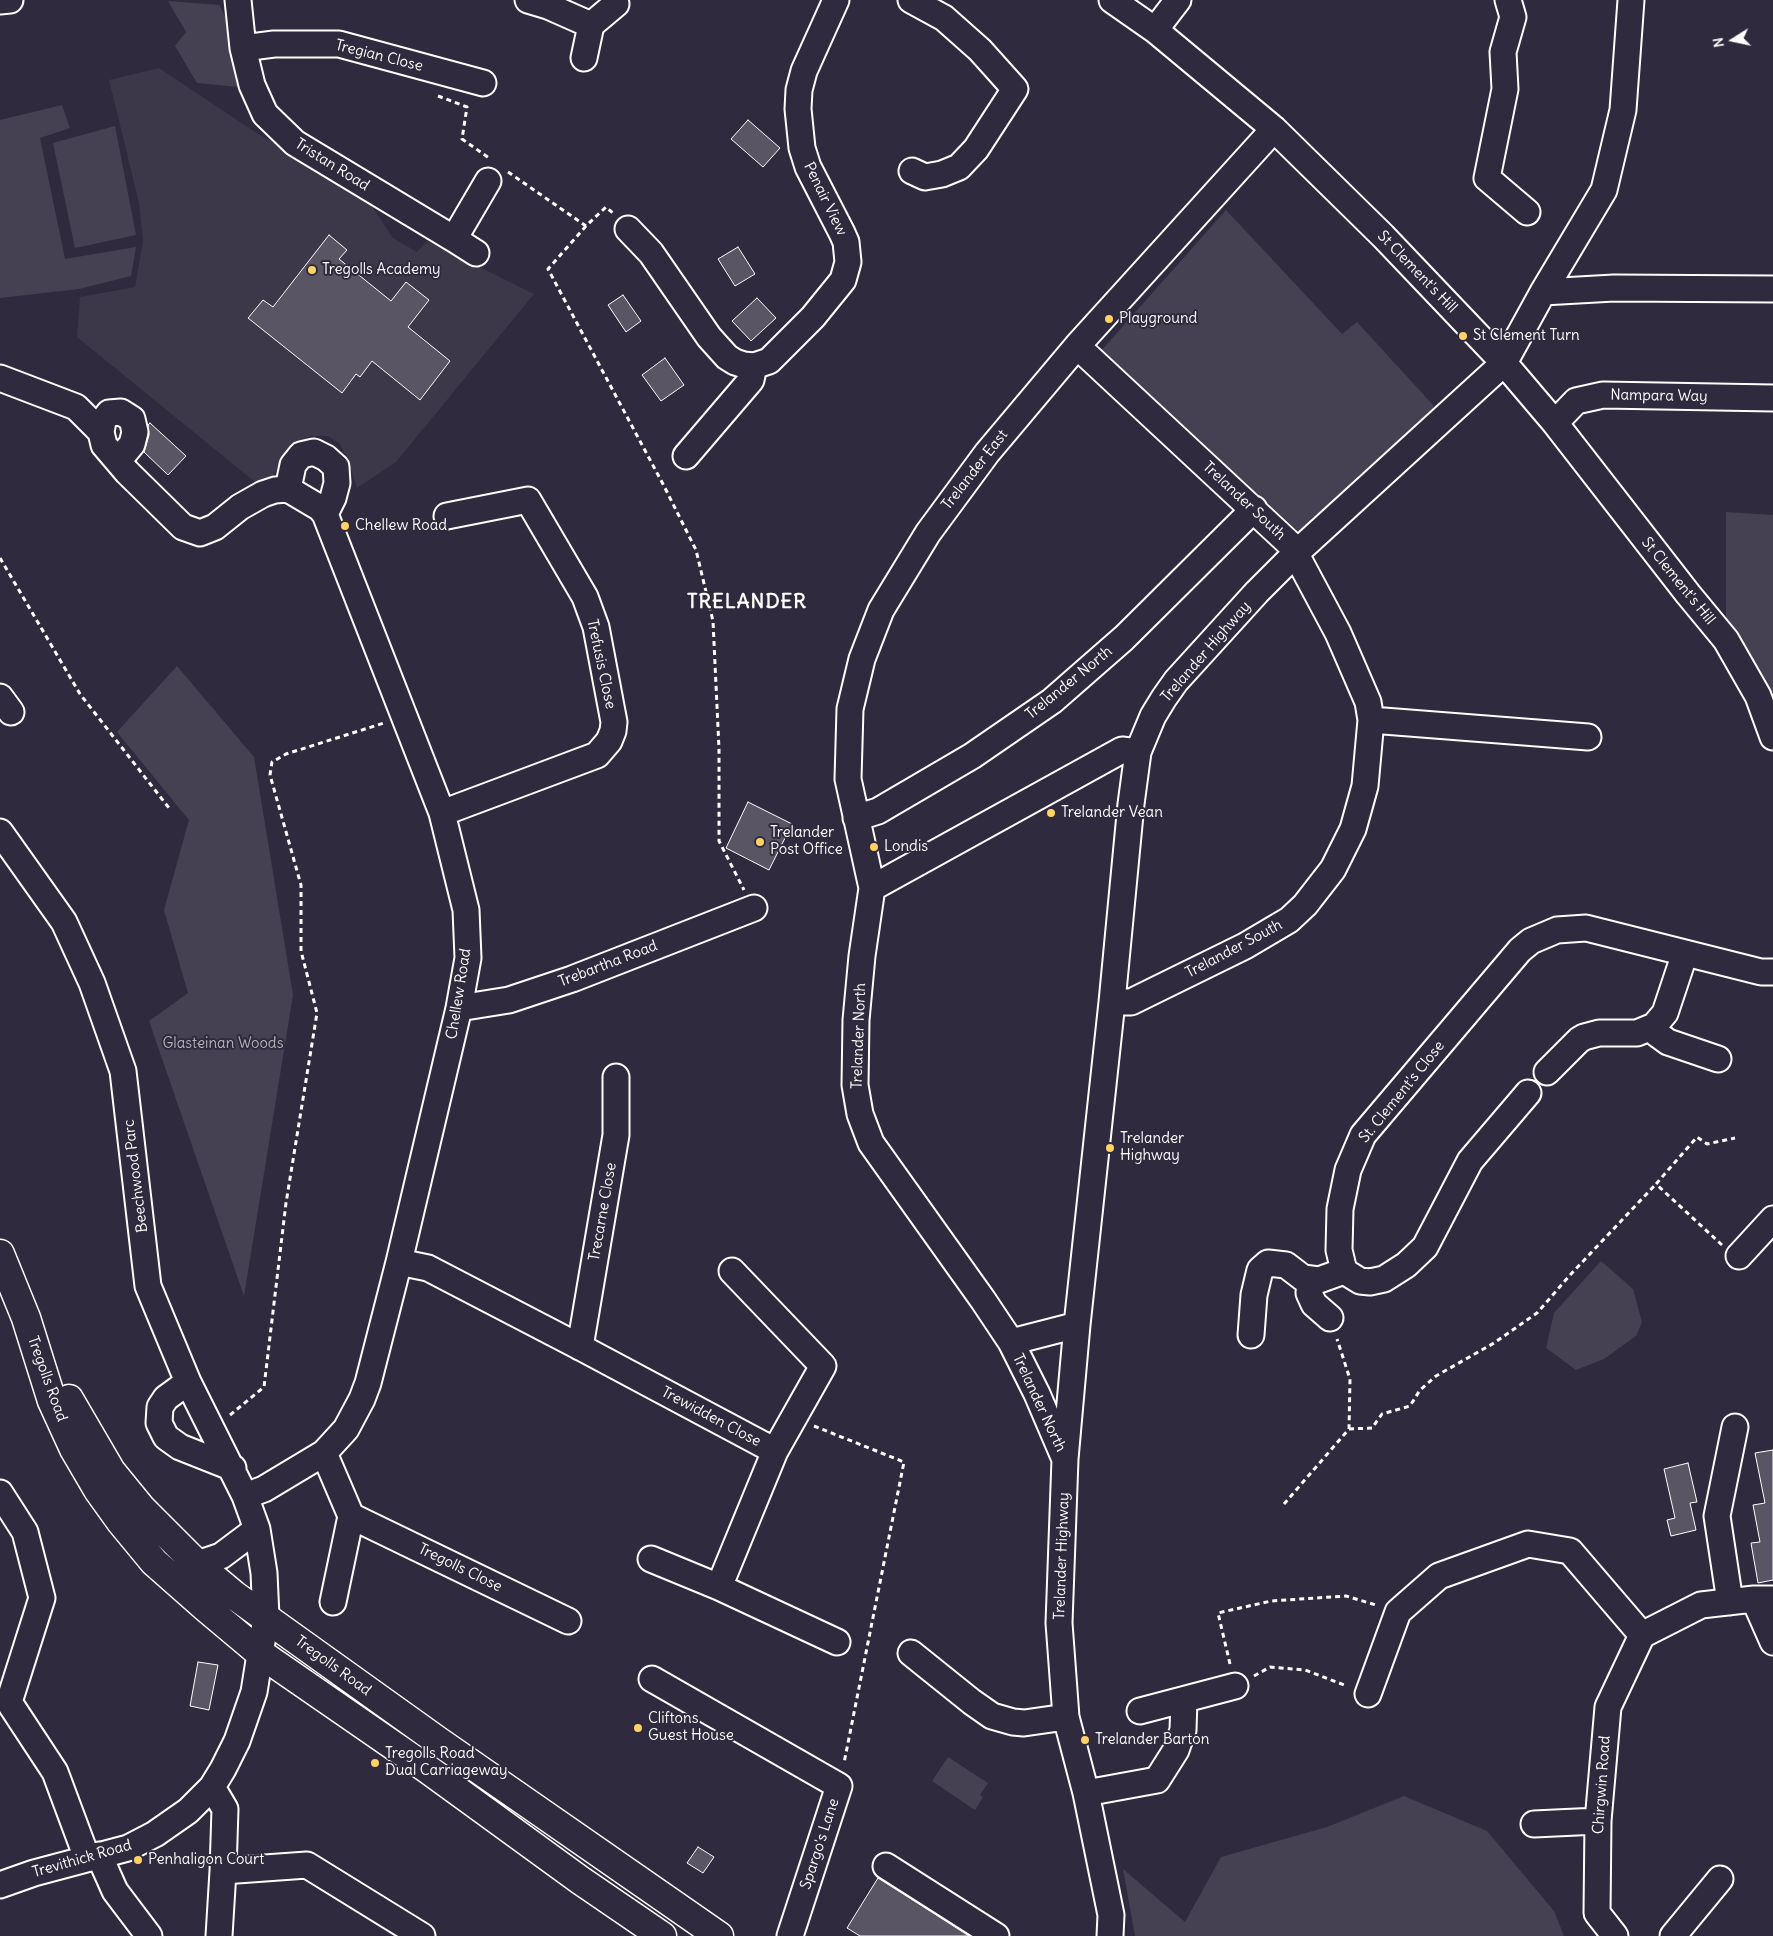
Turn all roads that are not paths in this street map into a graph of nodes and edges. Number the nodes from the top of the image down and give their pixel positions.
1 (10, 0) edge
2 (238, 0) edge
3 (528, 0) edge
4 (836, 0) edge
5 (911, 0) edge
6 (1112, 0) edge
7 (1178, 0) edge
8 (1508, 0) edge
9 (1632, 0) edge
10 (0, 2) edge
11 (616, 4) dead end
12 (591, 25) junction
13 (1155, 30) junction
14 (244, 48) junction
15 (584, 58) dead end
16 (483, 83) dead end
17 (1274, 129) junction
18 (494, 170) road end
19 (912, 171) dead end
20 (1527, 212) dead end
21 (628, 230) road end
22 (454, 240) junction
23 (476, 253) dead end
24 (1773, 288) edge
25 (1544, 292) junction
26 (1077, 346) junction
27 (1504, 363) junction
28 (754, 366) junction
29 (0, 378) edge
30 (1773, 398) edge
31 (1555, 423) junction
32 (101, 432) junction
33 (686, 456) dead end
34 (118, 461) junction
35 (288, 489) junction
36 (1254, 509) junction
37 (325, 514) junction
38 (448, 516) dead end
39 (1295, 554) junction
40 (1371, 720) junction
41 (1588, 737) dead end
42 (1773, 737) edge
43 (1138, 752) junction
44 (442, 813) junction
45 (856, 818) junction
46 (0, 832) edge
47 (872, 888) junction
48 (754, 908) road end
49 (1685, 953) junction
50 (1773, 972) edge
51 (1112, 1002) junction
52 (459, 1008) junction
53 (1654, 1026) junction
54 (1718, 1059) dead end
55 (1547, 1072) dead end
56 (616, 1077) dead end
57 (1528, 1093) dead end
58 (1773, 1219) edge
59 (0, 1254) edge
60 (1738, 1256) road end
61 (399, 1262) junction
62 (732, 1271) dead end
63 (1344, 1271) junction
64 (1310, 1279) junction
65 (26, 1318) junction
66 (1330, 1318) road end
67 (1077, 1325) junction
68 (1251, 1336) dead end
69 (1011, 1342) junction
70 (580, 1346) junction
71 (188, 1382) junction
72 (1735, 1427) dead end
73 (775, 1451) junction
74 (324, 1453) junction
75 (1065, 1459) junction
76 (232, 1468) junction
77 (0, 1493) edge
78 (245, 1496) junction
79 (351, 1516) junction
80 (256, 1529) junction
81 (651, 1559) dead end
82 (197, 1564) junction
83 (719, 1587) junction
84 (1752, 1600) edge
85 (333, 1602) dead end
86 (266, 1617) junction
87 (568, 1621) dead end
88 (1642, 1635) junction
89 (837, 1642) dead end
90 (1773, 1642) edge
91 (911, 1653) dead end
92 (261, 1654) junction
93 (10, 1668) edge
94 (652, 1679) dead end
95 (1235, 1686) road end
96 (1368, 1694) road end
97 (1184, 1704) junction
98 (1140, 1711) dead end
99 (1066, 1717) junction
100 (212, 1787) junction
101 (1086, 1793) junction
102 (1598, 1821) junction
103 (1534, 1824) dead end
104 (93, 1856) junction
105 (886, 1866) dead end
106 (222, 1871) junction
107 (1720, 1879) dead end
108 (0, 1884) edge
109 (148, 1936) edge
110 (219, 1936) edge
111 (422, 1936) edge
112 (662, 1936) edge
113 (719, 1936) edge
114 (790, 1936) edge
115 (996, 1936) edge
116 (1110, 1936) edge
117 (1615, 1936) edge
118 (1673, 1936) edge

1 - 10 street
2 - 14 street, Tristan Road
3 - 12 street
4 - 28 street, Penair View
5 - 19 street
6 - 13 street, St Clement's Hill
7 - 13 street
8 - 20 street
9 - 25 street, Trelander Highway
11 - 12 street
12 - 15 street
13 - 17 street, St Clement's Hill
14 - 16 street, Tregian Close
14 - 22 street, Tristan Road
17 - 26 street, Trelander East
17 - 27 street, St Clement's Hill
18 - 22 street
21 - 28 street
22 - 23 street, Tristan Road
24 - 25 street
25 - 27 street, Trelander Highway
26 - 36 street, Trelander South
26 - 45 street, Trelander East
27 - 31 street, St Clement's Hill
27 - 39 street, Trelander Highway
28 - 33 street
29 - 32 street
30 - 31 street, Nampara Way
31 - 42 street, St Clement's Hill
32 - 34 street
32 - 34 street
34 - 35 street
35 - 37 street
35 - 37 street
36 - 39 street, Trelander South
36 - 45 street, Trelander North
37 - 44 street, Chellew Road
38 - 44 street, Trefusis Close
39 - 40 street, Trelander South
39 - 43 street, Trelander Highway
40 - 41 street
40 - 51 street, Trelander South
43 - 47 street
43 - 51 street, Trelander Highway
44 - 52 street, Chellew Road
45 - 47 street, Trelander East
46 - 71 street, Beechwood Parc
47 - 69 street, Trelander North
48 - 52 street, Trebartha Road
49 - 50 street, St. Clement's Close
49 - 53 street
49 - 63 street, St. Clement's Close
51 - 67 street, Trelander Highway
52 - 61 street, Chellew Road
53 - 54 street
53 - 55 street
56 - 70 street, Trecarne Close
57 - 63 street
58 - 60 street
59 - 65 highway, Tregolls Road
61 - 70 street, Trewidden Close
61 - 74 street, Chellew Road
62 - 73 street
63 - 64 street
64 - 66 street
64 - 68 street
65 - 82 highway, Tregolls Road
65 - 92 highway, Tregolls Road
67 - 69 street
67 - 75 street, Trelander Highway
69 - 75 street, Trelander North
70 - 73 street, Trewidden Close
71 - 76 street, Beechwood Parc
71 - 76 street
72 - 84 street
73 - 83 street, Trewidden Close
74 - 78 street, Chellew Road
74 - 79 street
75 - 99 street, Trelander Highway
76 - 78 street, Beechwood Parc
77 - 93 street
78 - 80 street, Beechwood Parc
79 - 85 street
79 - 87 street, Tregolls Close
80 - 82 street
80 - 86 street, Beechwood Parc
81 - 83 street
82 - 86 highway, Tregolls Road
83 - 89 street
84 - 88 street
84 - 90 street
86 - 92 street, Beechwood Parc
86 - 113 highway, Tregolls Road
88 - 96 street
88 - 102 street, Chirgwin Road
91 - 99 street
92 - 100 street, Trevithick Road
92 - 112 highway, Tregolls Road
93 - 104 street
94 - 114 street, Spargo's Lane
95 - 97 street
97 - 98 street
97 - 101 street
99 - 101 street, Trelander Highway
100 - 104 street, Trevithick Road
100 - 106 street
101 - 116 street, Trelander Highway
102 - 103 street
102 - 117 street, Chirgwin Road
104 - 108 street, Trevithick Road
104 - 109 street
105 - 115 street
106 - 110 street
106 - 111 street
107 - 118 street

